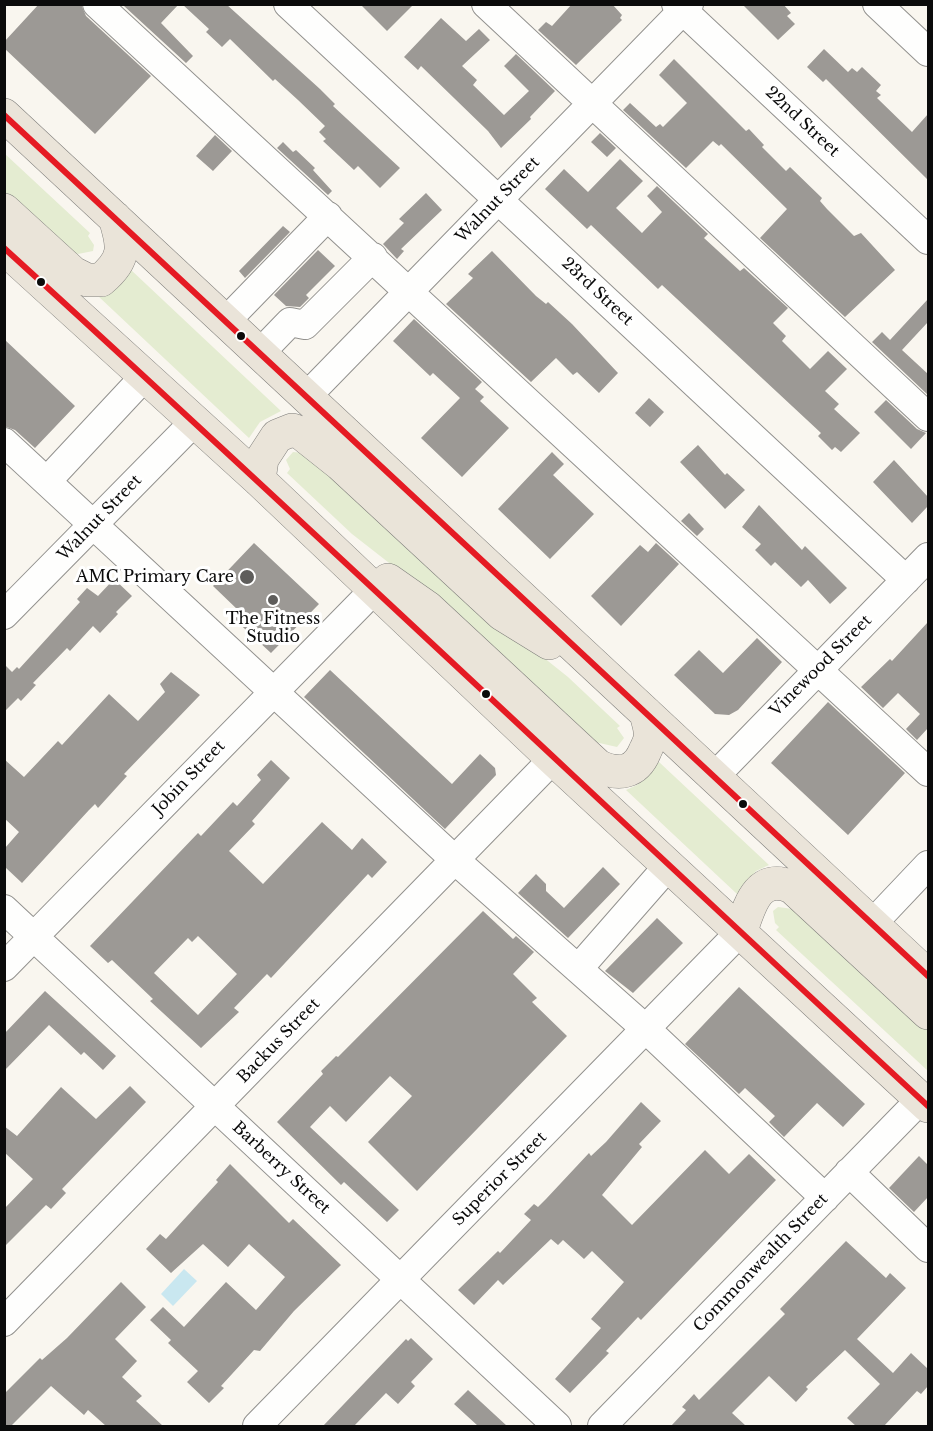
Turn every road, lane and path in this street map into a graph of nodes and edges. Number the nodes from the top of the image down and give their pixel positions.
1 (97, 4) edge
2 (288, 4) edge
3 (486, 4) edge
4 (877, 4) edge
5 (683, 7) edge
6 (928, 52) edge
7 (592, 104) junction
8 (4, 115) edge
9 (4, 131) edge
10 (36, 145) junction
11 (498, 200) junction
12 (4, 210) edge
13 (328, 216) junction
14 (116, 218) junction
15 (928, 240) edge
16 (6, 254) edge
17 (372, 257) junction
18 (409, 291) junction
19 (226, 321) junction
20 (260, 353) junction
21 (146, 376) junction
22 (306, 397) junction
23 (928, 417) edge
24 (195, 421) junction
25 (4, 442) edge
26 (259, 480) junction
27 (47, 481) junction
28 (94, 525) junction
29 (331, 550) junction
30 (928, 559) edge
31 (906, 580) junction
32 (374, 590) junction
33 (4, 615) edge
34 (819, 669) junction
35 (609, 681) junction
36 (274, 693) junction
37 (646, 713) junction
38 (553, 759) junction
39 (928, 772) edge
40 (714, 776) junction
41 (455, 860) junction
42 (669, 865) junction
43 (928, 865) edge
44 (4, 909) edge
45 (873, 923) junction
46 (741, 931) junction
47 (34, 937) junction
48 (4, 967) edge
49 (578, 969) junction
50 (928, 976) edge
51 (928, 1013) edge
52 (647, 1030) junction
53 (925, 1102) edge
54 (216, 1107) junction
55 (849, 1173) junction
56 (825, 1198) junction
57 (928, 1248) edge
58 (400, 1280) junction
59 (4, 1322) edge
60 (257, 1426) edge
61 (557, 1426) edge
62 (602, 1426) edge

1 - 13 street
2 - 11 street, 23rd Street
3 - 7 street
4 - 6 street
5 - 7 street, Walnut Street
5 - 15 street, 22nd Street
7 - 11 street, Walnut Street
7 - 23 street
8 - 10 main road
9 - 10 main road
10 - 14 main road
11 - 18 street, Walnut Street
11 - 31 street, 23rd Street
12 - 14 main road
13 - 17 street
13 - 19 street
14 - 19 main road
16 - 21 main road
17 - 18 street
17 - 20 street
18 - 22 street, Walnut Street
18 - 34 street
19 - 20 main road
20 - 22 main road
21 - 24 main road
21 - 27 street
22 - 35 main road
24 - 26 main road
24 - 28 street, Walnut Street
25 - 27 street
26 - 29 main road
26 - 35 main road
27 - 28 street
28 - 33 street, Walnut Street
28 - 36 street
29 - 32 main road
29 - 37 main road
30 - 31 street, Vinewood Street
31 - 34 street, Vinewood Street
32 - 36 street, Jobin Street
32 - 38 main road
34 - 39 street
34 - 40 street, Vinewood Street
35 - 37 main road
36 - 41 street
36 - 47 street, Jobin Street
37 - 40 main road
38 - 41 street, Backus Street
38 - 42 main road
40 - 45 main road
41 - 49 street
41 - 54 street, Backus Street
42 - 46 main road
42 - 49 street
43 - 45 street
44 - 47 street, Barberry Street
45 - 50 main road
46 - 51 main road
46 - 52 street, Superior Street
46 - 53 main road
47 - 48 street, Jobin Street
47 - 54 street, Barberry Street
49 - 52 street
52 - 56 street
52 - 58 street, Superior Street
53 - 55 street, Commonwealth Street
54 - 58 street, Barberry Street
54 - 59 street, Backus Street
55 - 56 street, Commonwealth Street
55 - 57 street
56 - 62 street, Commonwealth Street
58 - 60 street, Superior Street
58 - 61 street, Barberry Street

